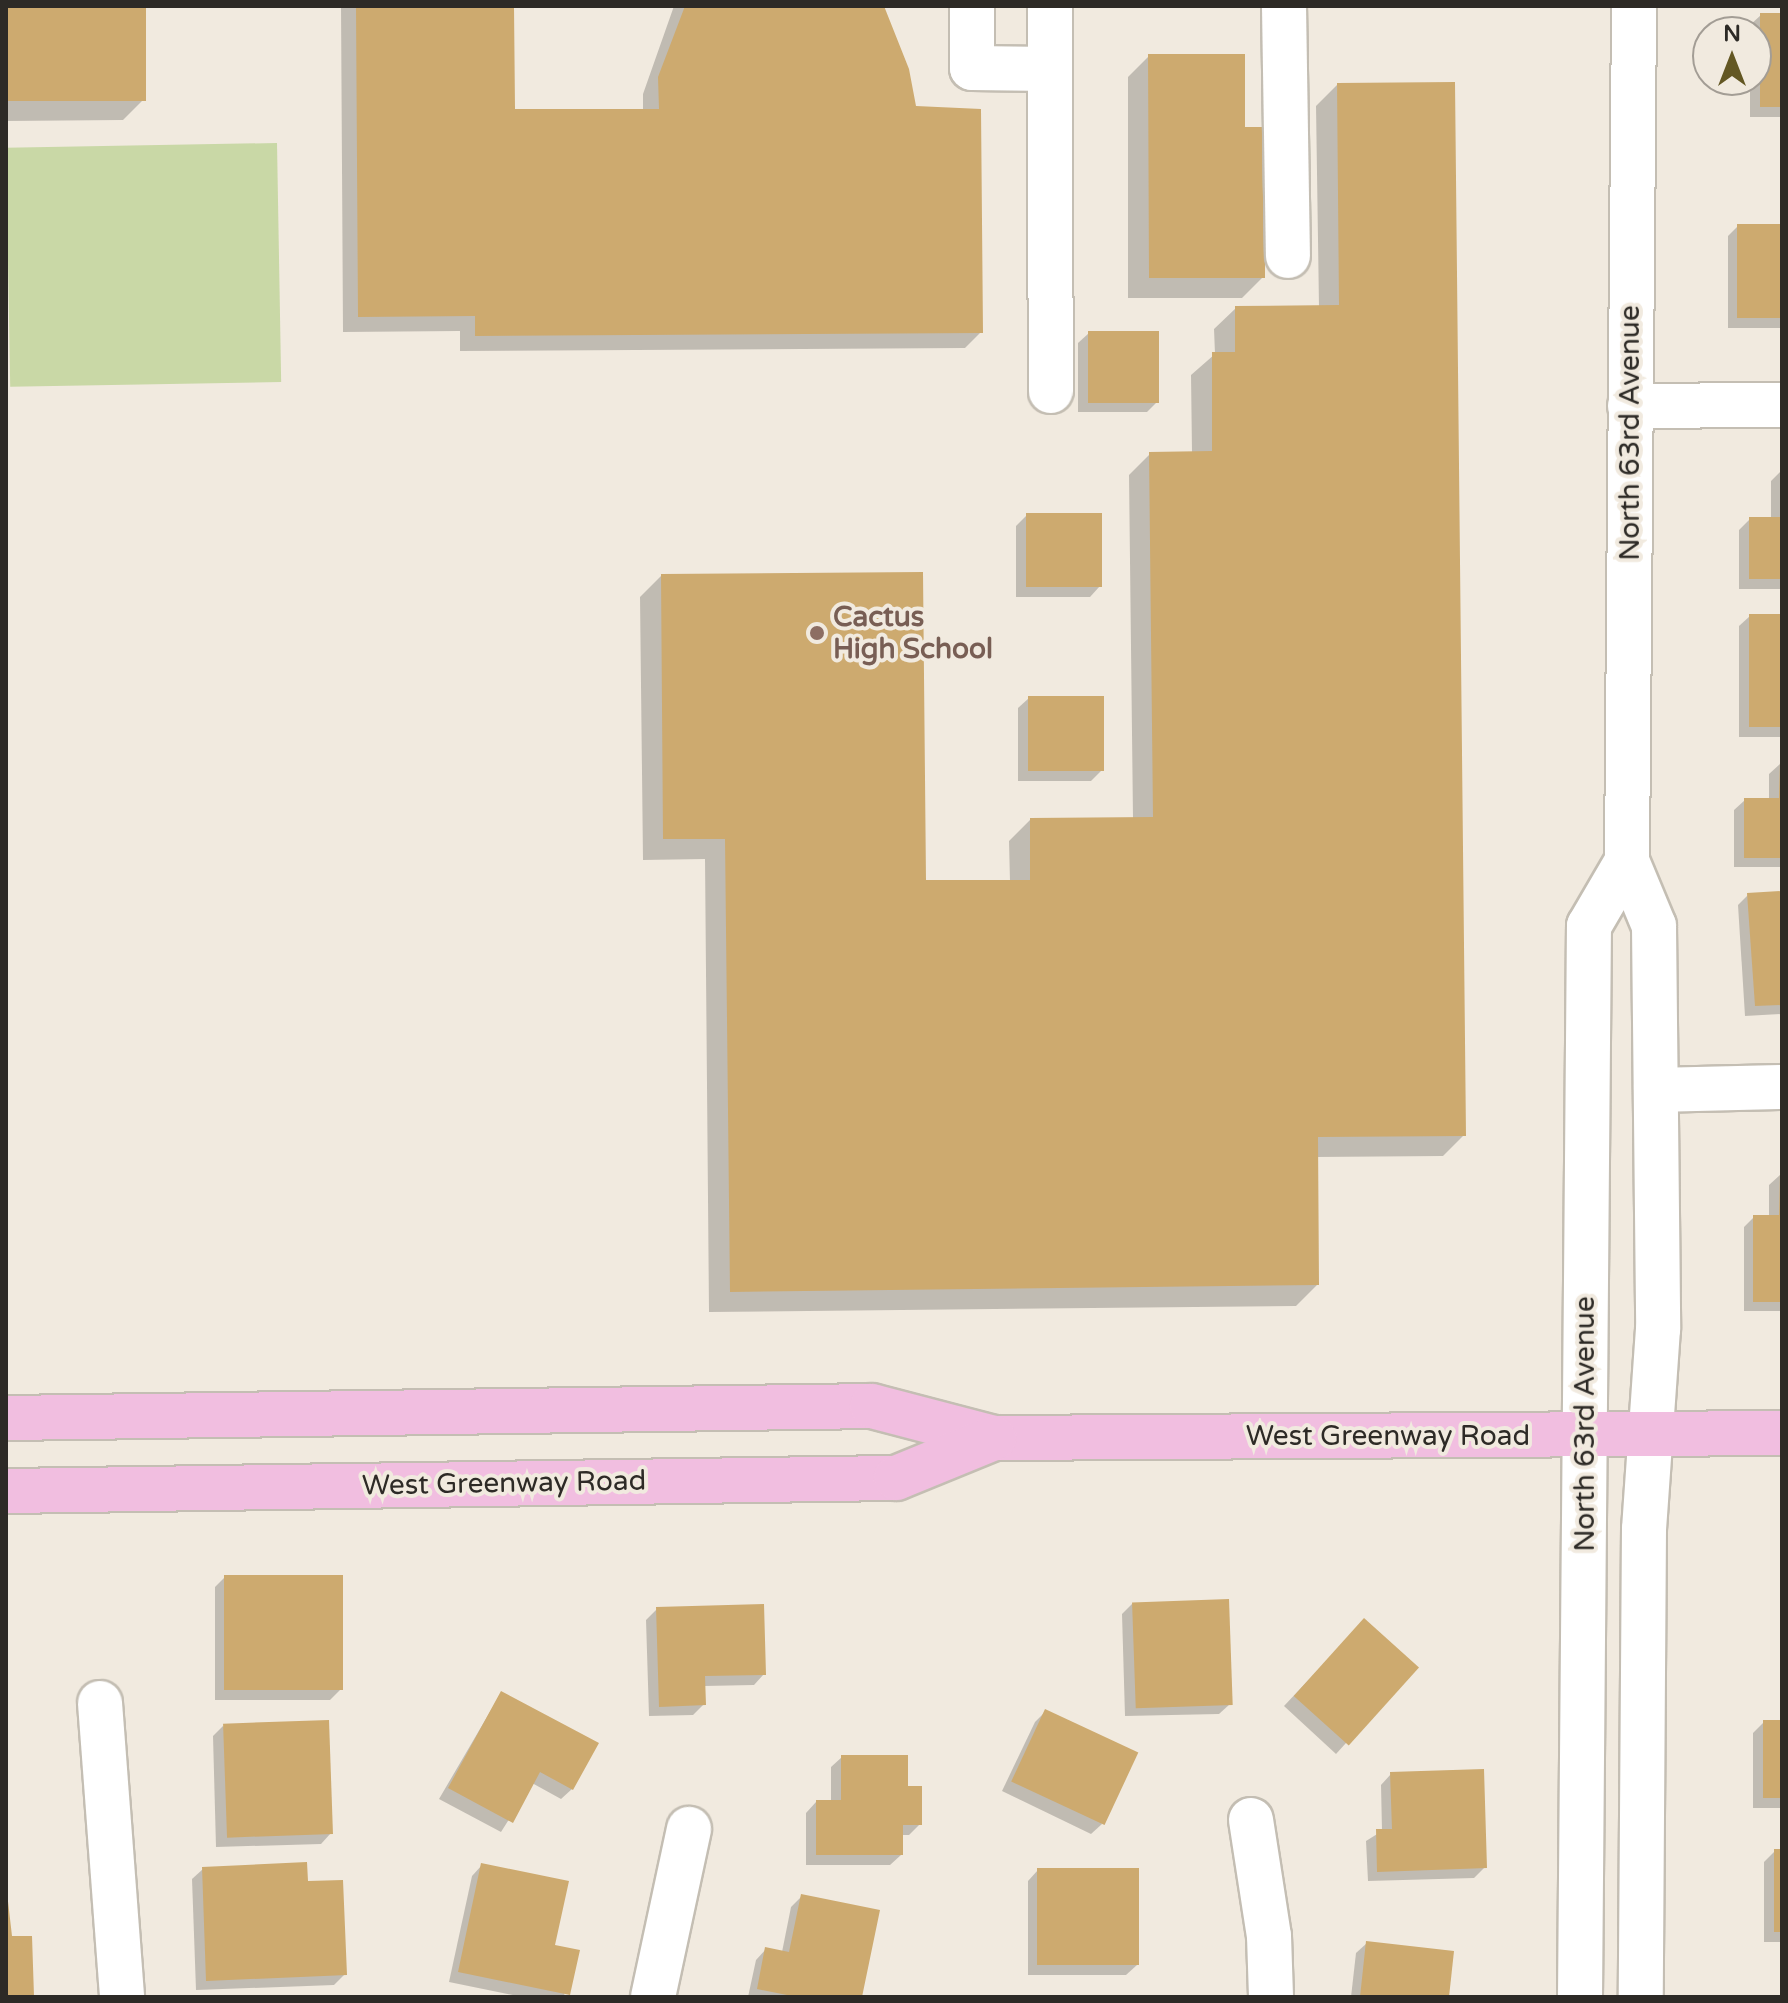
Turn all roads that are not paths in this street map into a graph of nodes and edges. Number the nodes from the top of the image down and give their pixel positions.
1 (972, 6) edge
2 (1050, 6) edge
3 (1284, 6) edge
4 (1634, 6) edge
5 (1050, 69) junction
6 (1288, 256) dead end
7 (1051, 391) dead end
8 (1782, 405) edge
9 (1630, 406) junction
10 (1627, 861) junction
11 (1782, 1087) edge
12 (1656, 1090) junction
13 (8, 1424) edge
14 (1782, 1433) edge
15 (1651, 1434) junction
16 (1585, 1435) junction
17 (994, 1438) junction
18 (6, 1491) edge
19 (100, 1703) dead end
20 (1251, 1820) dead end
21 (689, 1829) dead end
22 (122, 1997) edge
23 (653, 1997) edge
24 (1271, 1997) edge
25 (1580, 1997) edge
26 (1641, 1997) edge

1 - 5 street
2 - 5 street
3 - 6 street
4 - 9 street, North 63rd Avenue
5 - 7 street
8 - 9 street
9 - 10 street, North 63rd Avenue
10 - 12 street, North 63rd Avenue
10 - 16 street, North 63rd Avenue
11 - 12 street
12 - 15 street, North 63rd Avenue
13 - 17 main road, West Greenway Road
14 - 15 main road, West Greenway Road
15 - 16 main road, West Greenway Road
15 - 26 street, North 63rd Avenue
16 - 17 main road, West Greenway Road
16 - 25 street, North 63rd Avenue
17 - 18 main road, West Greenway Road
19 - 22 street
20 - 24 street
21 - 23 street

